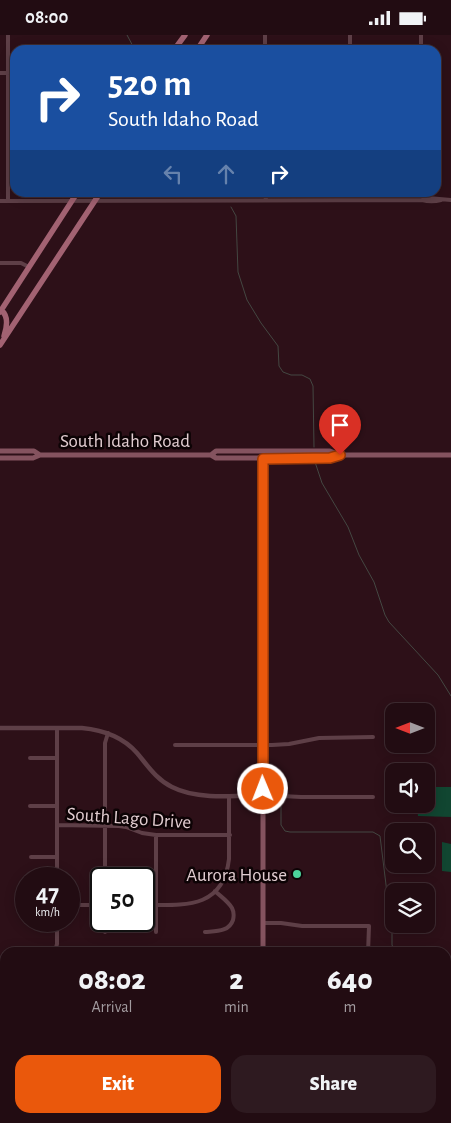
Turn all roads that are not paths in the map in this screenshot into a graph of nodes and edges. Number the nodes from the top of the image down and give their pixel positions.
1 (8, 35) edge
2 (0, 73) edge
3 (8, 73) junction
4 (74, 197) edge
5 (97, 197) edge
6 (266, 197) edge
7 (72, 200) junction
8 (95, 200) junction
9 (351, 200) joint
10 (422, 200) joint
11 (451, 200) edge
12 (0, 201) edge
13 (8, 201) junction
14 (266, 201) junction
15 (0, 263) edge
16 (29, 267) junction
17 (0, 311) edge
18 (0, 345) edge
19 (0, 451) edge
20 (40, 455) junction
21 (211, 455) junction
22 (340, 455) junction
23 (451, 455) edge
24 (0, 458) edge
25 (263, 459) junction
26 (0, 728) edge
27 (57, 728) junction
28 (108, 733) junction
29 (373, 737) dead end
30 (175, 745) dead end
31 (263, 745) junction
32 (30, 758) dead end
33 (57, 758) junction
34 (229, 795) junction
35 (263, 795) junction
36 (372, 797) dead end
37 (30, 806) dead end
38 (57, 806) junction
39 (57, 825) junction
40 (105, 825) junction
41 (156, 835) junction
42 (230, 835) junction
43 (30, 857) dead end
44 (57, 857) junction
45 (57, 867) edge
46 (105, 867) edge
47 (215, 891) junction
48 (156, 905) junction
49 (263, 923) junction
50 (57, 932) edge
51 (156, 932) dead end
52 (205, 932) dead end
53 (56, 947) edge
54 (263, 947) edge
55 (368, 947) edge

1 - 3 street
2 - 3 street
3 - 13 street
4 - 7 main road
5 - 8 main road
6 - 14 street
7 - 8 street
7 - 13 street
7 - 16 main road
8 - 14 street
8 - 18 main road
9 - 10 street
9 - 14 street
10 - 11 street
12 - 13 street
15 - 16 street
16 - 17 main road
17 - 18 main road
19 - 20 main road, South Idaho Road
20 - 21 main road, South Idaho Road
20 - 24 main road, South Idaho Road
21 - 22 main road, South Idaho Road
21 - 25 main road, South Idaho Road
22 - 23 main road, South Idaho Road
22 - 25 main road, South Idaho Road
25 - 31 main road
26 - 27 street
27 - 28 street
27 - 33 street
28 - 34 street
28 - 40 street
29 - 31 street
30 - 31 street
31 - 35 main road
32 - 33 street
33 - 38 street
34 - 35 street
34 - 42 street
35 - 36 street
35 - 49 main road
37 - 38 street
38 - 39 street
39 - 40 street, South Lago Drive
39 - 44 street
40 - 41 street, South Lago Drive
40 - 46 street
41 - 42 street, South Lago Drive
41 - 48 street
42 - 47 street
43 - 44 street
44 - 45 street
47 - 48 street
47 - 52 street
48 - 51 street
49 - 54 main road
49 - 55 street
50 - 53 street

